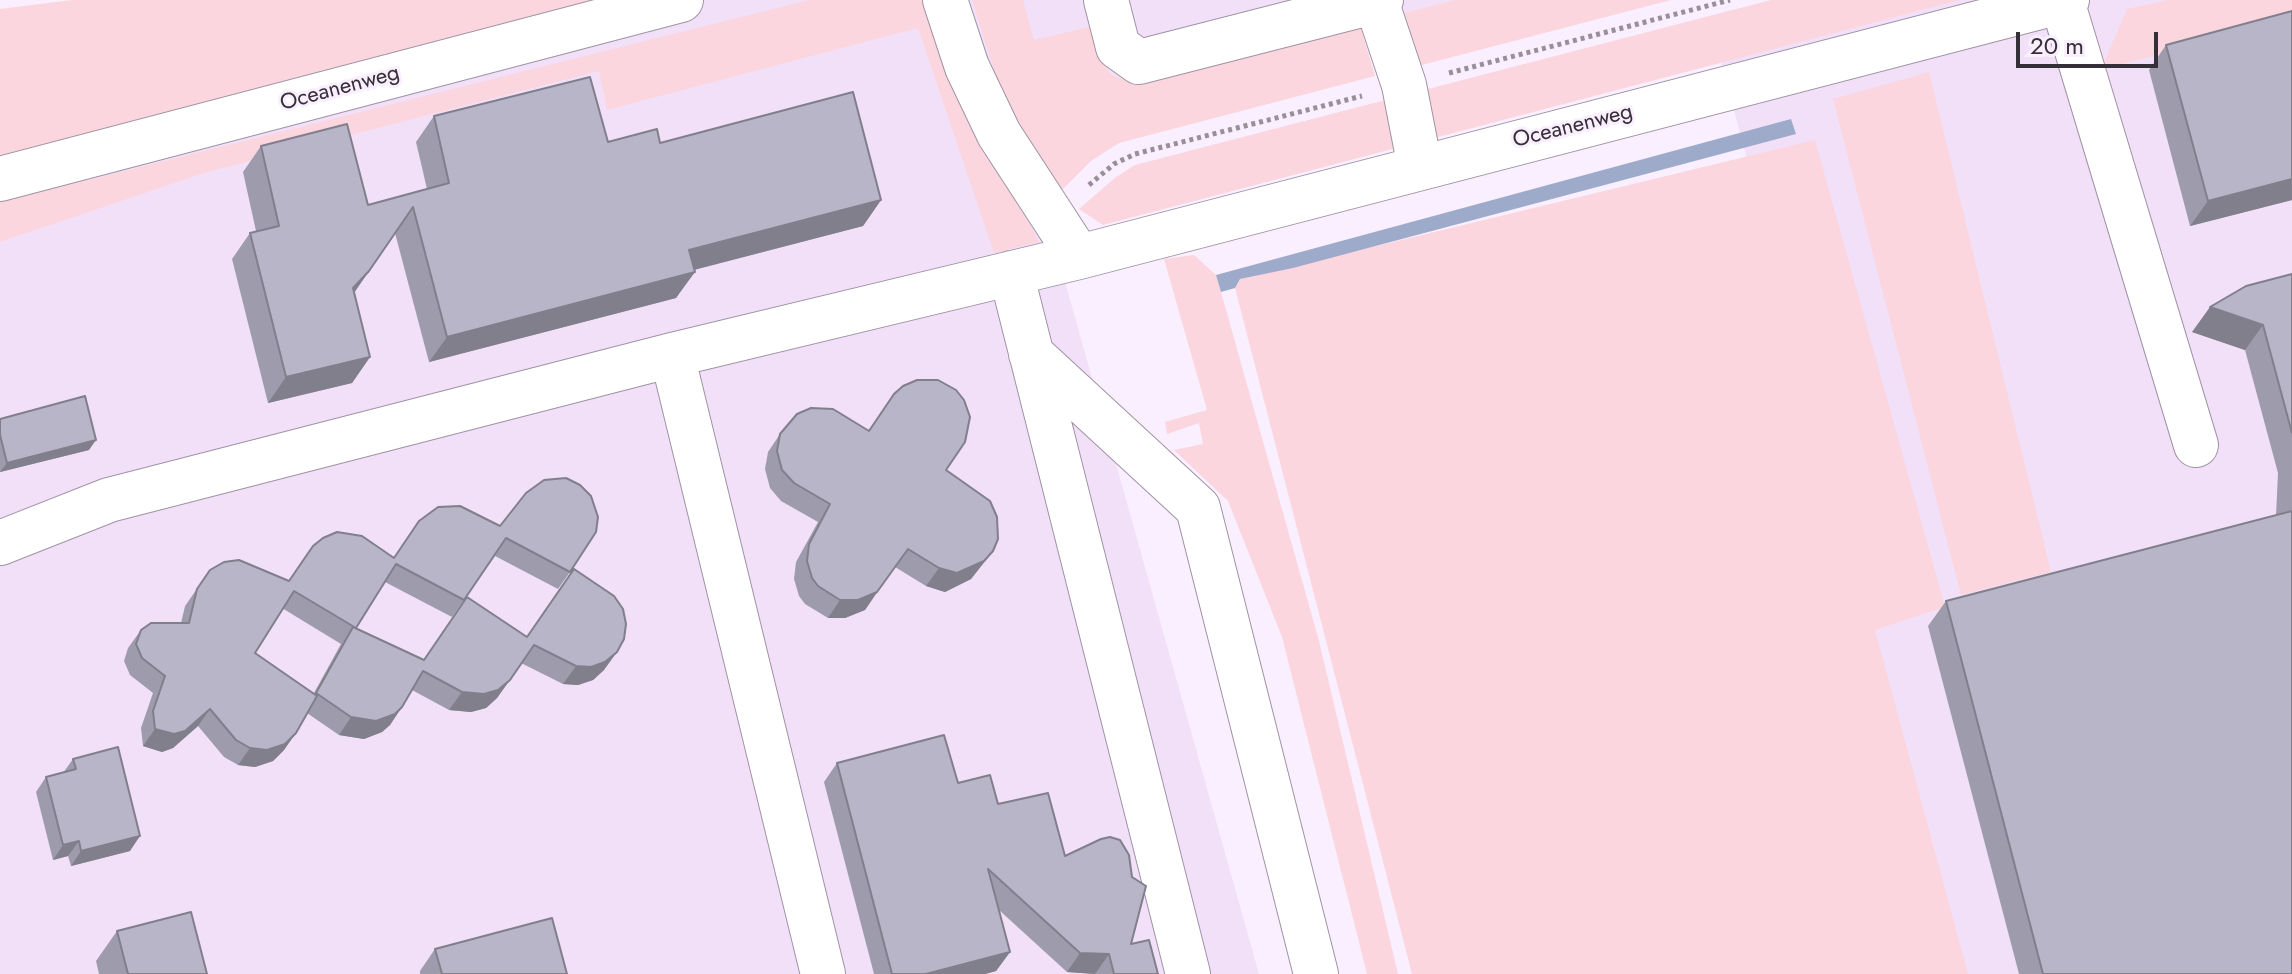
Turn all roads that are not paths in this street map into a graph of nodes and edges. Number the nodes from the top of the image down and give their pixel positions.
1 (681, 0) edge
2 (945, 0) edge
3 (1106, 0) edge
4 (1379, 1) edge
5 (2064, 1) edge
6 (1420, 167) junction
7 (0, 179) edge
8 (1079, 257) junction
9 (1011, 273) junction
10 (1031, 354) junction
11 (672, 355) junction
12 (2196, 445) dead end
13 (0, 543) edge
14 (823, 974) edge
15 (1188, 974) edge
16 (1316, 974) edge

1 - 7 street, Oceanenweg
2 - 8 street
3 - 4 street
4 - 6 street
5 - 6 street, Oceanenweg
5 - 12 street
6 - 8 street, Oceanenweg
8 - 9 street, Oceanenweg
9 - 10 street
9 - 11 street, Oceanenweg
10 - 15 street
10 - 16 street
11 - 13 street, Oceanenweg
11 - 14 street

